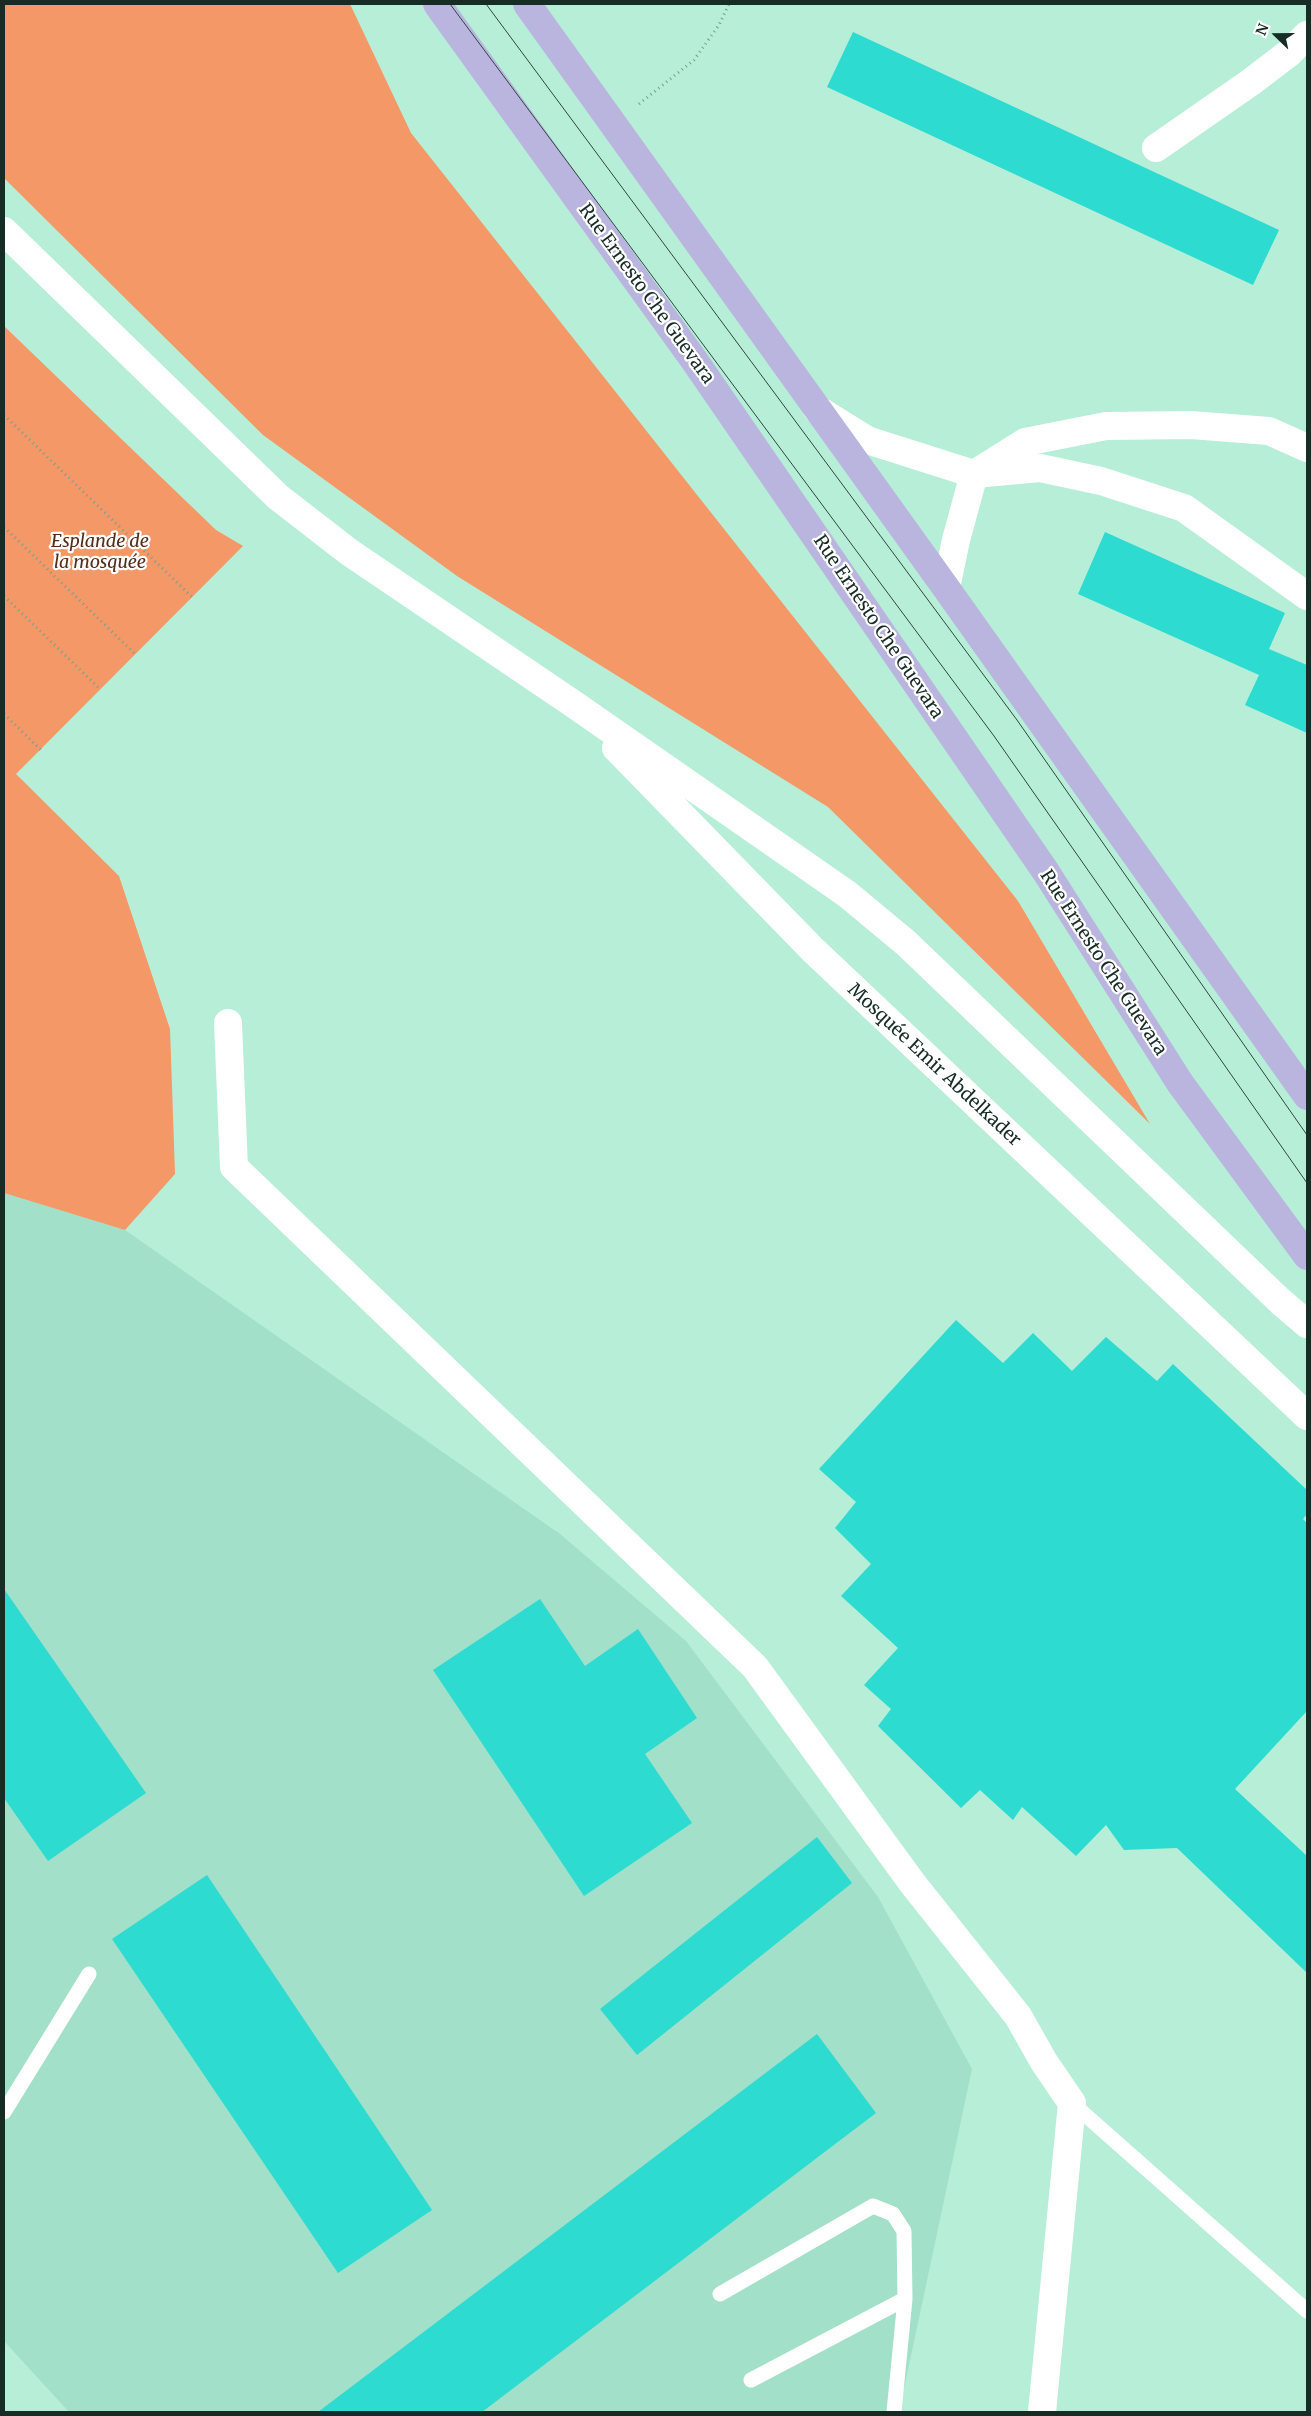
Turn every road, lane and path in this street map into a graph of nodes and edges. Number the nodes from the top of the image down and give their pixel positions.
1 (437, 4) edge
2 (527, 4) edge
3 (729, 4) edge
4 (1307, 35) edge
5 (612, 125) junction
6 (1156, 148) dead end
7 (4, 231) edge
8 (816, 409) junction
9 (4, 415) edge
10 (1307, 448) edge
11 (974, 474) junction
12 (4, 527) edge
13 (946, 588) junction
14 (4, 596) edge
15 (1307, 596) edge
16 (192, 597) dead end
17 (135, 654) dead end
18 (100, 689) dead end
19 (572, 703) junction
20 (4, 714) edge
21 (41, 750) dead end
22 (228, 1024) dead end
23 (1307, 1096) edge
24 (1307, 1256) edge
25 (1307, 1324) edge
26 (1307, 1416) edge
27 (89, 1974) dead end
28 (1072, 2103) junction
29 (4, 2112) edge
30 (720, 2294) dead end
31 (905, 2299) junction
32 (1307, 2311) edge
33 (751, 2380) dead end
34 (894, 2412) edge
35 (1042, 2412) edge

1 - 24 main road, Rue Ernesto Che Guevara
2 - 5 main road
3 - 5 path
4 - 6 street
5 - 8 main road
7 - 19 street
8 - 11 street
8 - 13 main road
9 - 16 path
10 - 11 street
11 - 13 street
11 - 15 street
12 - 17 path
13 - 23 main road
14 - 18 path
19 - 25 street
19 - 26 street, Mosquée Emir Abdelkader
20 - 21 path
22 - 28 street
27 - 29 lane
28 - 32 lane
28 - 35 street
30 - 31 lane
31 - 33 lane
31 - 34 lane

